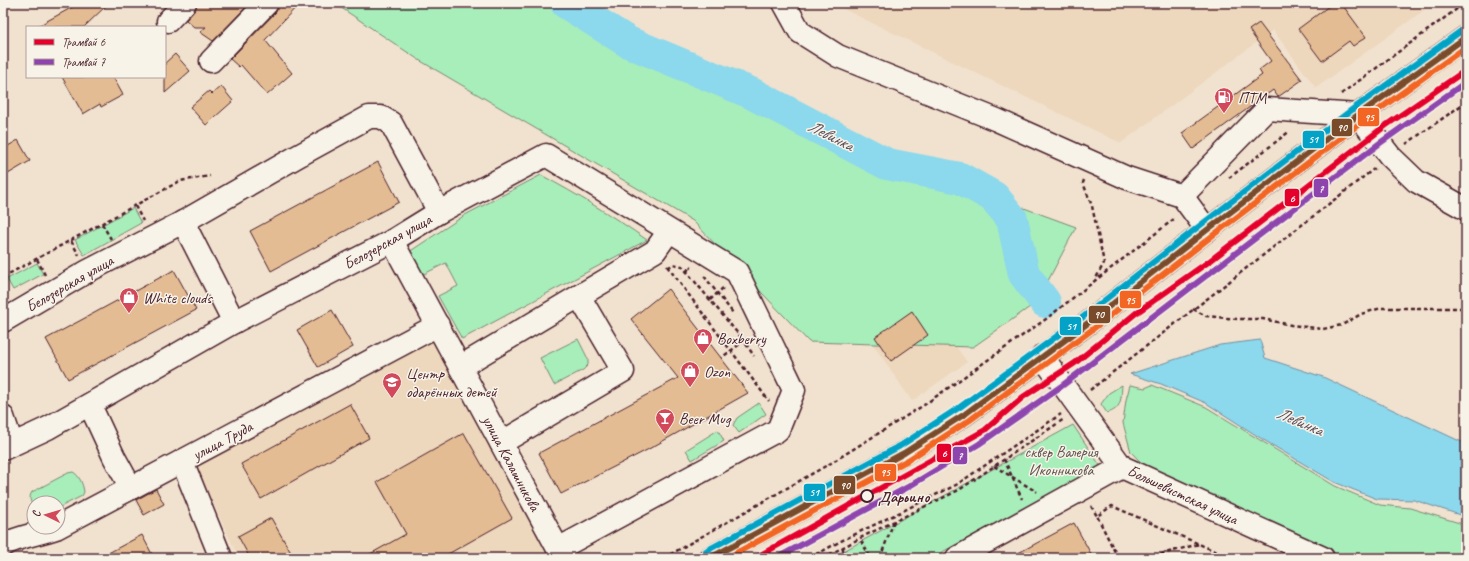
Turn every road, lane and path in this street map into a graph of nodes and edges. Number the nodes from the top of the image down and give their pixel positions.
1 (185, 3) edge
2 (267, 3) edge
3 (784, 3) edge
4 (1465, 3) edge
5 (168, 21) dead end
6 (1466, 36) edge
7 (211, 61) dead end
8 (1466, 102) edge
9 (1315, 112) junction
10 (1358, 115) junction
11 (1390, 156) junction
12 (1092, 162) junction
13 (210, 176) dead end
14 (1227, 180) dead end
15 (1186, 202) junction
16 (1466, 209) edge
17 (439, 212) junction
18 (183, 222) junction
19 (1207, 230) junction
20 (669, 231) junction
21 (392, 241) junction
22 (662, 260) junction
23 (696, 270) dead end
24 (687, 272) junction
25 (700, 272) dead end
26 (3, 277) edge
27 (1095, 280) junction
28 (718, 294) dead end
29 (579, 296) junction
30 (1466, 308) edge
31 (1193, 309) junction
32 (3, 321) edge
33 (234, 322) junction
34 (438, 325) junction
35 (731, 351) junction
36 (1042, 356) junction
37 (721, 358) dead end
38 (460, 367) junction
39 (90, 405) junction
40 (1078, 406) junction
41 (3, 418) edge
42 (783, 418) junction
43 (501, 443) junction
44 (7, 446) edge
45 (1004, 459) junction
46 (182, 461) junction
47 (994, 466) junction
48 (1122, 467) junction
49 (1012, 478) junction
50 (131, 488) junction
51 (1056, 504) junction
52 (1030, 518) junction
53 (894, 521) junction
54 (862, 542) dead end
55 (3, 544) edge
56 (1199, 544) junction
57 (843, 548) junction
58 (560, 554) edge
59 (221, 558) edge
60 (664, 558) edge
61 (710, 558) edge
62 (810, 558) edge
63 (823, 558) edge
64 (842, 558) edge
65 (871, 558) edge
66 (880, 558) edge
67 (958, 558) edge
68 (1118, 558) edge
69 (1148, 558) edge
70 (1231, 558) edge
71 (1323, 558) edge

1 - 5 street
2 - 7 street
3 - 12 street
4 - 9 path
6 - 10 street
8 - 11 path
9 - 10 street
9 - 14 path
9 - 15 street
10 - 11 street
10 - 19 street
11 - 16 street
11 - 31 path
12 - 15 street
12 - 27 path
13 - 26 path
15 - 19 street
15 - 27 path
17 - 18 street, Белозерская улица
17 - 20 street
17 - 21 street, Белозерская улица
18 - 32 street, Белозерская улица
18 - 33 street
19 - 36 street
20 - 22 street
20 - 42 street
21 - 33 street, Белозерская улица
21 - 34 street, улица Калашникова
22 - 24 path
22 - 29 street
22 - 35 path
23 - 24 path
24 - 35 path
25 - 28 path
27 - 60 path
29 - 38 street
29 - 43 street
30 - 31 path
31 - 40 path
33 - 39 street, Белозерская улица
34 - 38 street, улица Калашникова
34 - 46 street, улица Труда
35 - 37 path
35 - 42 path
36 - 40 street, Большевистская улица
36 - 61 street
38 - 43 street, улица Калашникова
39 - 44 street, Белозерская улица
39 - 50 street
40 - 45 path
40 - 48 street, Большевистская улица
40 - 62 path
41 - 44 street
42 - 58 street
43 - 58 street, улица Калашникова
45 - 47 path
45 - 49 path
46 - 50 street, улица Труда
46 - 59 street
47 - 49 path
47 - 53 path
48 - 51 street
48 - 71 street, Большевистская улица
49 - 51 path
49 - 52 path
50 - 55 street, улица Труда
51 - 52 street
52 - 67 street
53 - 57 path
53 - 66 path
54 - 65 path
56 - 68 path
56 - 69 path
56 - 70 path
57 - 63 path
57 - 64 path

